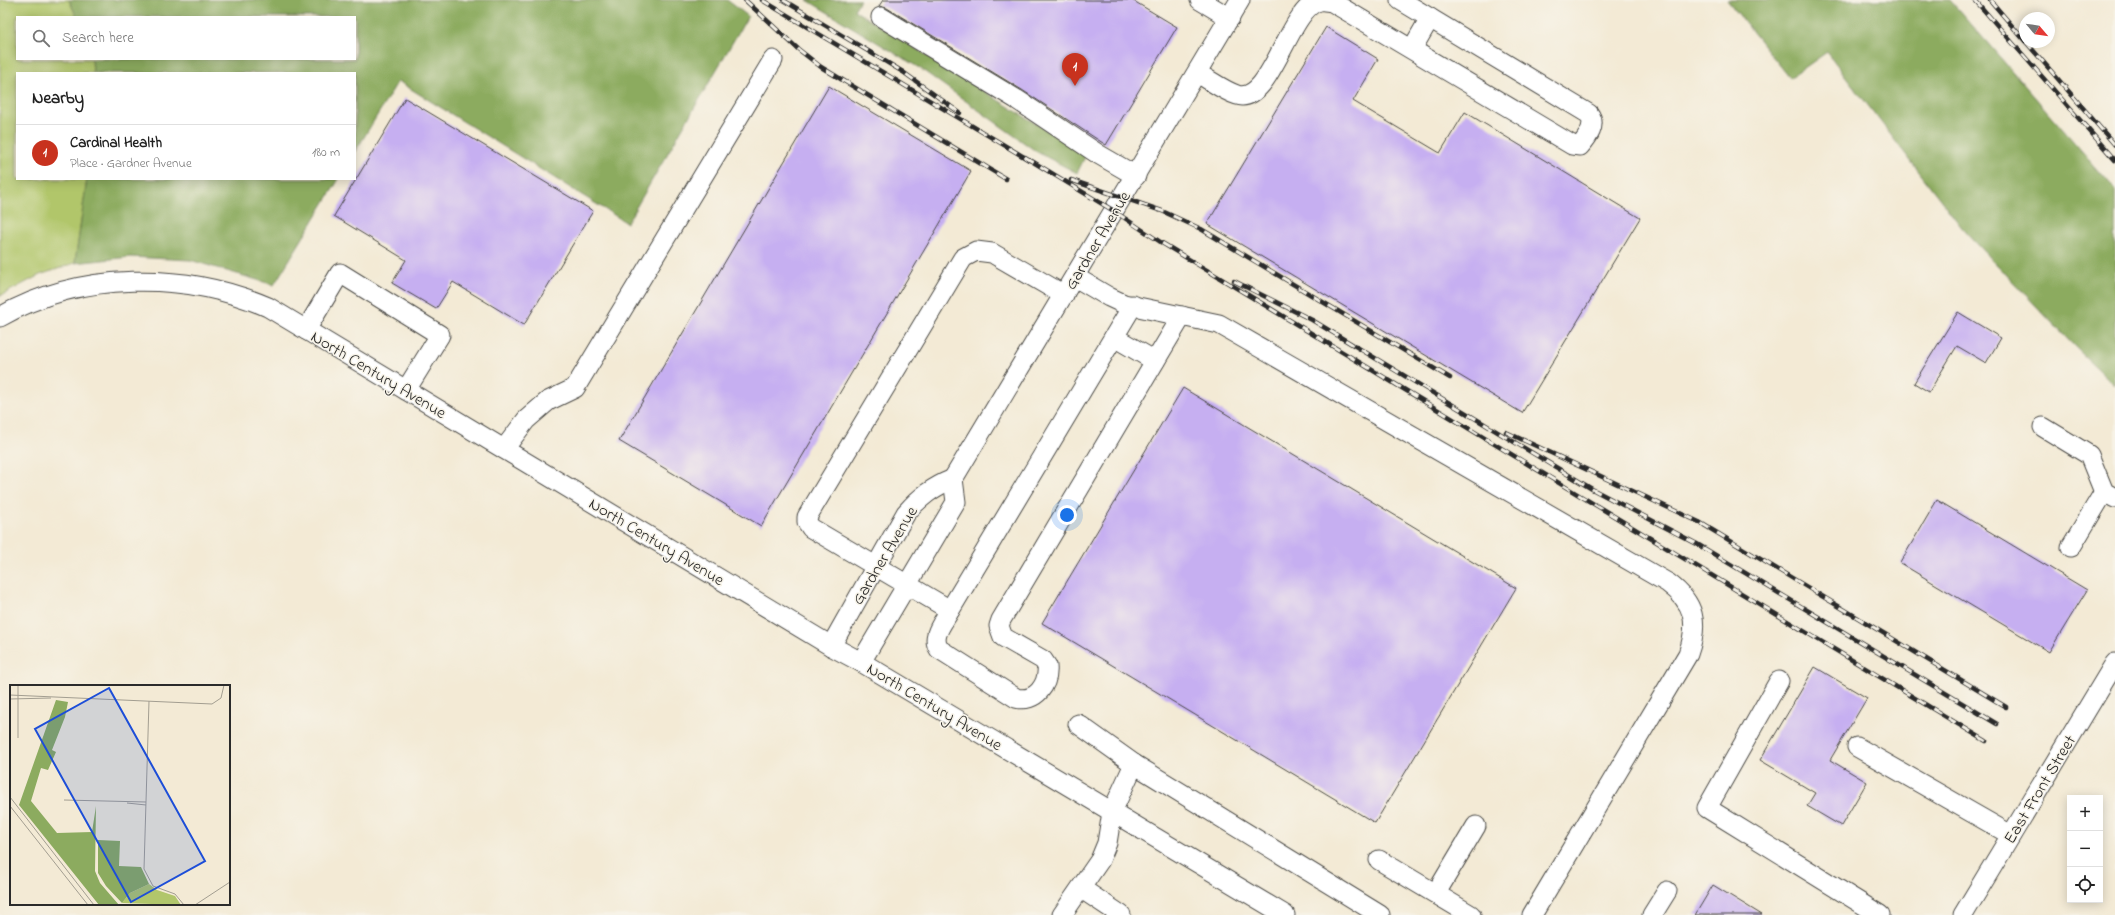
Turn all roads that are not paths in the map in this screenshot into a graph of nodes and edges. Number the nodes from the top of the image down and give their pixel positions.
1 (1200, 0) edge
2 (1240, 0) edge
3 (1400, 0) edge
4 (881, 17) dead end
5 (1230, 18) junction
6 (1430, 18) junction
7 (1412, 50) junction
8 (773, 60) dead end
9 (1197, 73) junction
10 (1136, 176) junction
11 (1075, 277) junction
12 (1064, 295) junction
13 (1133, 306) junction
14 (1182, 316) junction
15 (0, 317) edge
16 (306, 330) junction
17 (1114, 337) junction
18 (1155, 361) junction
19 (406, 390) junction
20 (2043, 427) dead end
21 (504, 449) junction
22 (953, 480) junction
23 (2110, 495) edge
24 (2071, 547) dead end
25 (876, 567) junction
26 (907, 584) junction
27 (950, 610) junction
28 (831, 646) junction
29 (861, 662) junction
30 (2115, 663) edge
31 (1780, 681) dead end
32 (1078, 724) dead end
33 (1857, 747) dead end
34 (1134, 764) junction
35 (1112, 812) junction
36 (1476, 826) dead end
37 (2011, 835) junction
38 (1379, 860) dead end
39 (1082, 889) junction
40 (1668, 891) dead end
41 (1436, 893) junction
42 (1275, 912) edge
43 (1062, 915) edge
44 (1121, 915) edge
45 (1380, 915) edge
46 (1471, 915) edge
47 (1532, 915) edge
48 (1652, 915) edge
49 (1880, 915) edge
50 (1963, 915) edge

1 - 5 street
2 - 5 street, Gardner Avenue
3 - 6 street
4 - 10 street
5 - 9 street, Gardner Avenue
6 - 7 street
6 - 7 street
7 - 9 street
8 - 21 street
9 - 10 street, Gardner Avenue
10 - 11 street, Gardner Avenue
11 - 12 street, Gardner Avenue
11 - 13 street
12 - 22 street, Gardner Avenue
12 - 25 street
13 - 14 street
13 - 17 street
14 - 18 street
14 - 47 street
15 - 16 street, North Century Avenue
16 - 19 street, North Century Avenue
16 - 19 street
17 - 18 street
17 - 27 street
18 - 27 street
19 - 21 street, North Century Avenue
20 - 23 street
21 - 28 street, North Century Avenue
22 - 25 street, Gardner Avenue
22 - 26 street, Gardner Avenue
23 - 24 street
25 - 26 street
25 - 28 street, Gardner Avenue
26 - 27 street
26 - 29 street, Gardner Avenue
28 - 29 street, North Century Avenue
29 - 35 street, North Century Avenue
30 - 37 street, East Front Street
31 - 49 street
32 - 34 street
33 - 37 street
34 - 35 street
34 - 45 street
35 - 39 street
35 - 42 street, North Century Avenue
36 - 41 street
37 - 50 street, East Front Street
38 - 41 street
39 - 43 street
39 - 44 street
40 - 48 street
41 - 46 street

